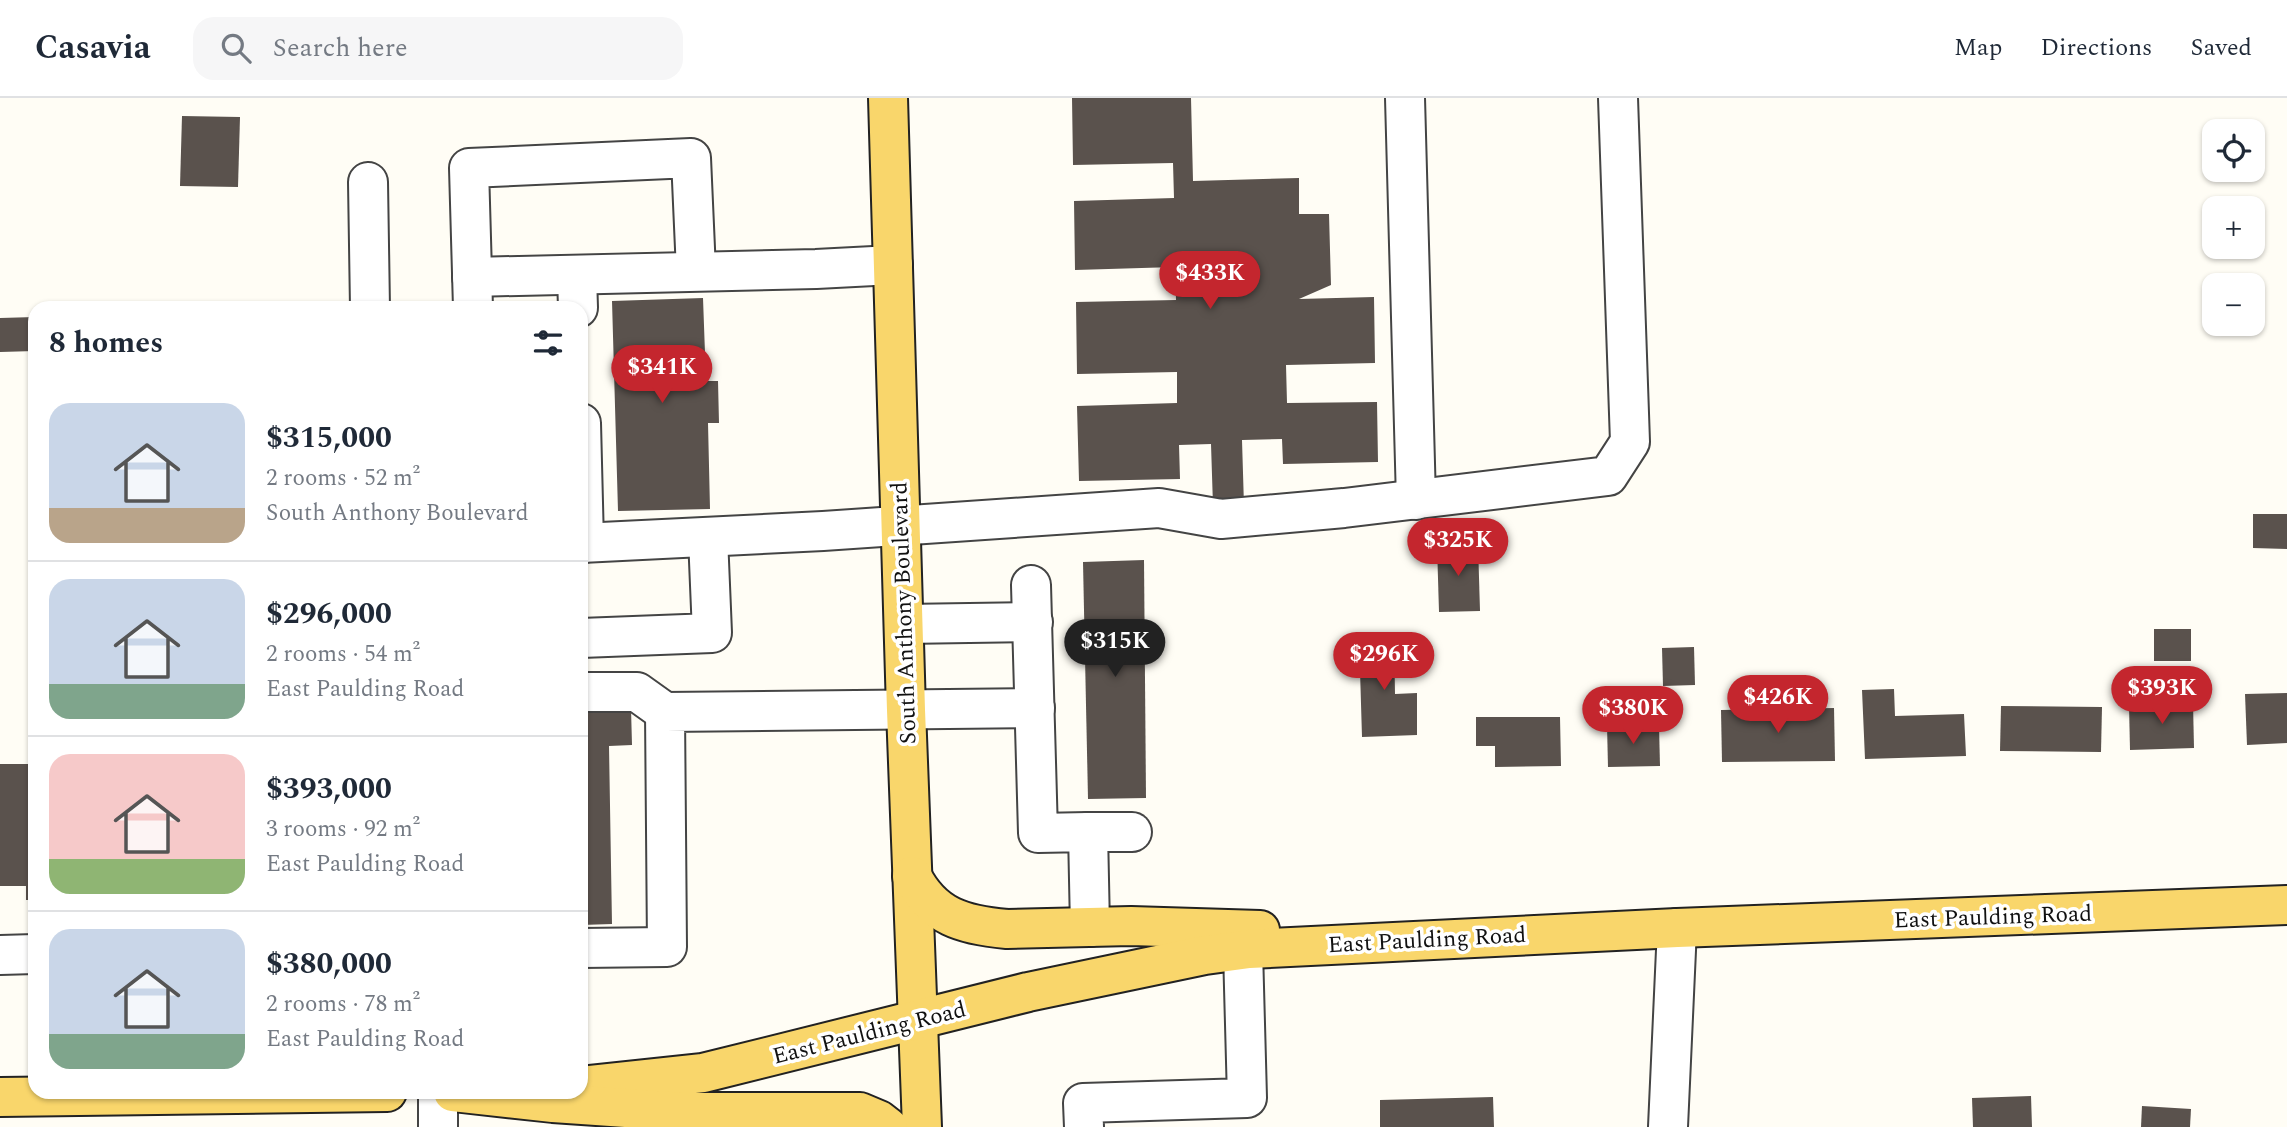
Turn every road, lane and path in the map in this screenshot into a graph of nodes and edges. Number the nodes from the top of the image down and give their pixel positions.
1 (888, 98) edge
2 (1405, 98) edge
3 (1618, 98) edge
4 (368, 182) dead end
5 (893, 265) junction
6 (696, 271) junction
7 (578, 292) edge
8 (473, 293) edge
9 (370, 301) edge
10 (1416, 499) junction
11 (900, 524) junction
12 (708, 537) junction
13 (588, 543) edge
14 (1031, 585) dead end
15 (1033, 622) junction
16 (904, 624) junction
17 (588, 638) edge
18 (591, 692) edge
19 (1035, 708) junction
20 (906, 710) junction
21 (666, 712) junction
22 (1087, 832) junction
23 (1132, 832) dead end
24 (912, 876) junction
25 (2287, 905) edge
26 (1090, 927) junction
27 (1677, 928) junction
28 (1366, 941) junction
29 (588, 948) edge
30 (1243, 950) junction
31 (28, 954) edge
32 (0, 955) edge
33 (918, 1019) junction
34 (588, 1085) edge
35 (0, 1097) edge
36 (28, 1097) edge
37 (438, 1099) edge
38 (517, 1099) edge
39 (438, 1127) edge
40 (888, 1127) edge
41 (922, 1127) edge
42 (1084, 1127) edge
43 (1668, 1127) edge

1 - 5 main road, South Anthony Boulevard
2 - 10 street
3 - 10 street
4 - 9 street
5 - 6 street
5 - 11 main road, South Anthony Boulevard
6 - 7 street
6 - 8 street
7 - 8 street
10 - 11 street
11 - 12 street
11 - 16 main road, South Anthony Boulevard
12 - 13 street
12 - 17 street
14 - 15 street
15 - 16 street
15 - 19 street
16 - 20 main road, South Anthony Boulevard
18 - 21 street
19 - 20 street
19 - 22 street
20 - 21 street
20 - 24 main road, South Anthony Boulevard
21 - 29 street
22 - 23 street
22 - 26 street
24 - 26 main road
24 - 33 main road, South Anthony Boulevard
25 - 27 main road, East Paulding Road
26 - 28 main road
27 - 28 main road, East Paulding Road
27 - 43 street
28 - 30 main road, East Paulding Road
30 - 33 main road, East Paulding Road
30 - 42 street
31 - 32 street
33 - 34 main road, East Paulding Road
33 - 41 main road, South Anthony Boulevard
35 - 36 main road
37 - 39 street
38 - 40 main road

